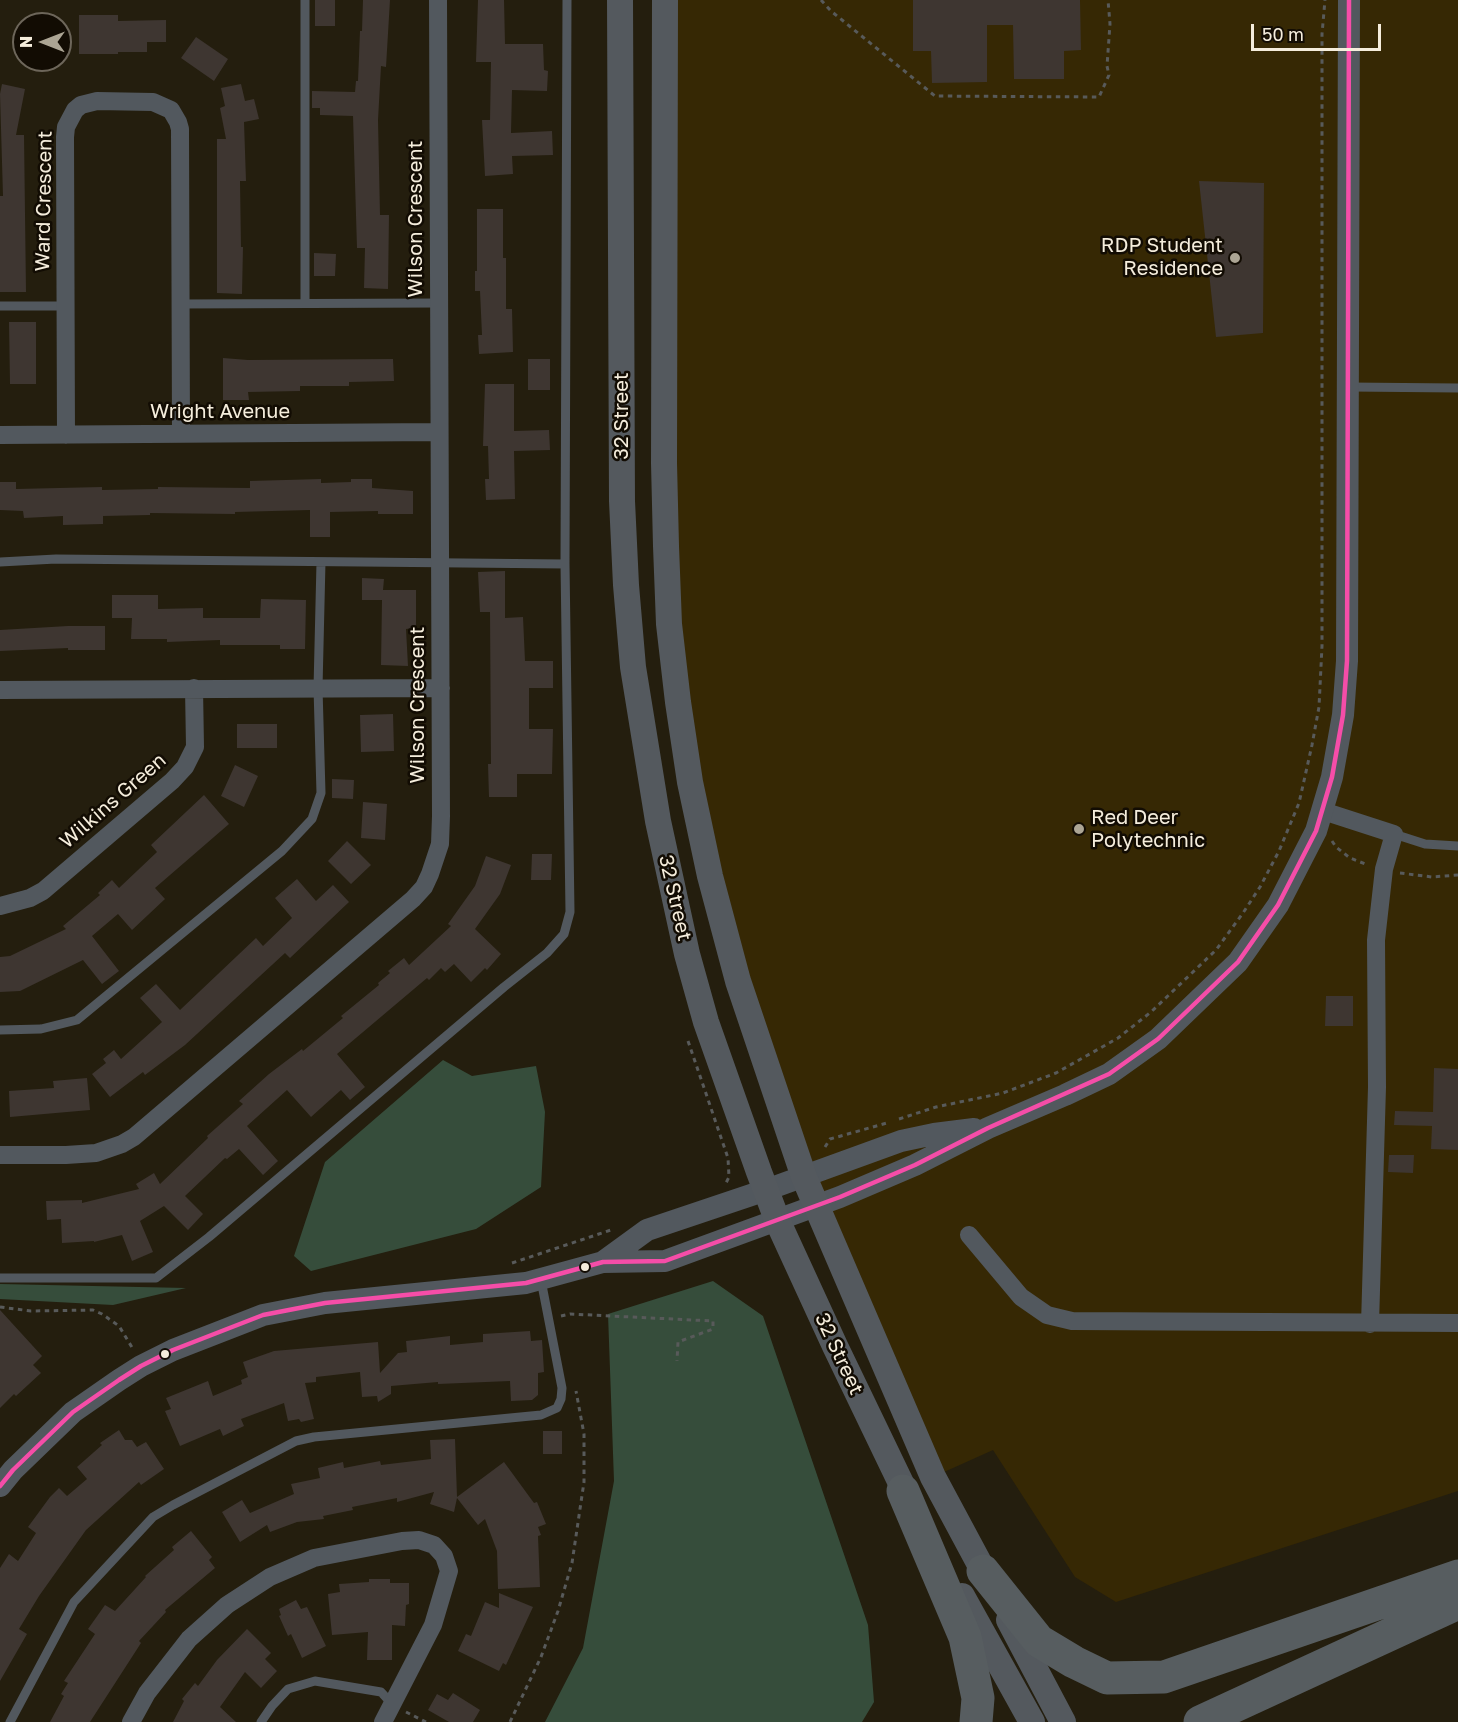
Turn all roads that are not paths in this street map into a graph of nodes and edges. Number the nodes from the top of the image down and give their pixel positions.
1 (305, 0) edge
2 (438, 0) edge
3 (567, 0) edge
4 (620, 0) edge
5 (647, 0) edge
6 (665, 0) edge
7 (1349, 0) edge
8 (666, 152) junction
9 (305, 302) junction
10 (439, 303) junction
11 (180, 304) junction
12 (0, 306) edge
13 (66, 306) junction
14 (1348, 387) junction
15 (1458, 388) edge
16 (439, 432) junction
17 (181, 434) junction
18 (0, 435) edge
19 (66, 435) junction
20 (0, 562) edge
21 (321, 562) junction
22 (440, 563) junction
23 (565, 564) junction
24 (194, 688) junction
25 (318, 688) junction
26 (441, 688) junction
27 (0, 690) edge
28 (1323, 811) junction
29 (1394, 834) junction
30 (1458, 846) edge
31 (0, 906) edge
32 (0, 1030) edge
33 (988, 1128) junction
34 (0, 1155) edge
35 (804, 1176) junction
36 (766, 1190) junction
37 (816, 1207) junction
38 (778, 1222) junction
39 (969, 1235) dead end
40 (603, 1262) junction
41 (0, 1278) edge
42 (541, 1280) junction
43 (1458, 1323) edge
44 (1370, 1324) junction
45 (0, 1486) edge
46 (903, 1491) junction
47 (983, 1571) junction
48 (1458, 1576) edge
49 (1458, 1603) edge
50 (393, 1705) junction
51 (10, 1722) edge
52 (131, 1722) edge
53 (261, 1722) edge
54 (383, 1722) edge
55 (976, 1722) edge
56 (1032, 1722) edge
57 (1063, 1722) edge
58 (1200, 1722) edge

1 - 9 lane
2 - 10 street, Wilson Crescent
3 - 23 lane
4 - 36 main road, 32 Street
5 - 8 main road
6 - 8 main road, 32 Street
7 - 14 street
8 - 35 main road, 32 Street
9 - 10 lane
9 - 11 lane
10 - 16 street, Wilson Crescent
11 - 13 street, Ward Crescent
11 - 17 street, Ward Crescent
12 - 13 lane
13 - 19 street, Ward Crescent
14 - 15 lane
14 - 28 street
16 - 17 street, Wright Avenue
16 - 22 street, Wilson Crescent
17 - 19 street, Wright Avenue
18 - 19 street, Wright Avenue
20 - 21 lane
21 - 22 lane
21 - 25 lane
22 - 23 lane
22 - 26 street, Wilson Crescent
23 - 41 lane
24 - 25 street
24 - 27 street
24 - 31 street, Wilkins Green
25 - 26 street
25 - 32 lane
26 - 34 street, Wilson Crescent
28 - 29 street
28 - 33 street
29 - 30 lane
29 - 44 street
33 - 35 street
33 - 37 street
35 - 36 street
35 - 37 main road, 32 Street
36 - 38 main road, 32 Street
36 - 40 street
37 - 38 street
37 - 47 main road, 32 Street
38 - 40 street
38 - 46 main road, 32 Street
39 - 44 street
40 - 42 street
42 - 45 street
42 - 51 lane
43 - 44 street
46 - 55 highway
46 - 56 main road, 32 Street
47 - 48 highway
47 - 57 main road, 32 Street
49 - 58 highway
50 - 52 street
50 - 53 lane
50 - 54 street

